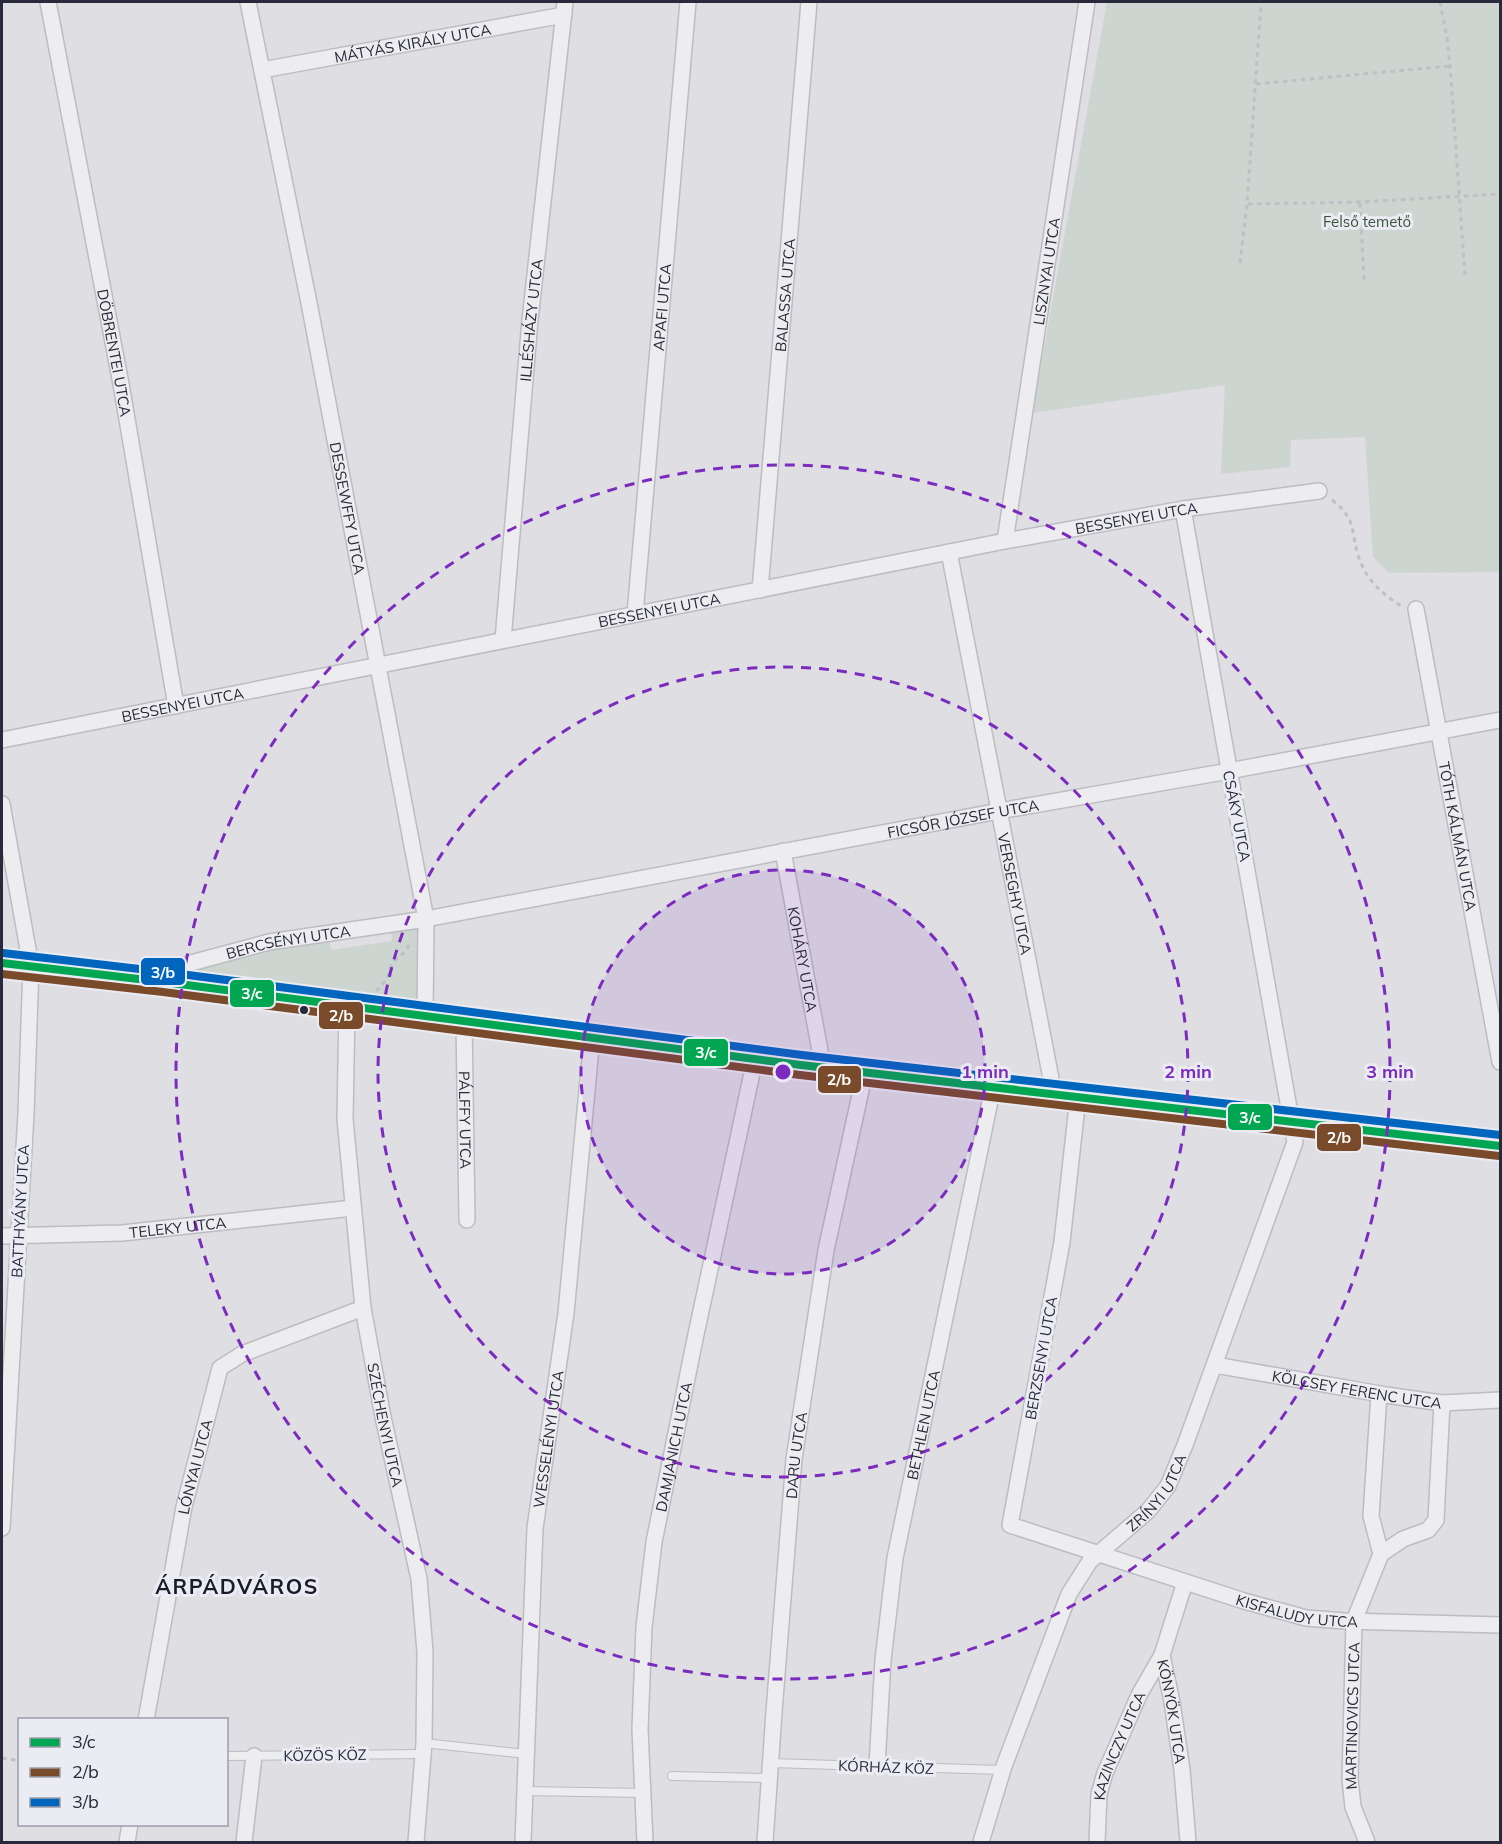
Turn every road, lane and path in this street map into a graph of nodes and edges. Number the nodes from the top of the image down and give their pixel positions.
1 (48, 2) edge
2 (248, 2) edge
3 (688, 2) edge
4 (809, 2) edge
5 (1087, 2) edge
6 (1262, 2) edge
7 (1440, 2) edge
8 (565, 8) edge
9 (1450, 66) junction
10 (262, 70) junction
11 (1256, 84) junction
12 (1500, 194) edge
13 (1459, 197) junction
14 (1360, 202) junction
15 (1247, 204) junction
16 (1240, 262) dead end
17 (1465, 276) dead end
18 (1364, 282) dead end
19 (1319, 491) joint
20 (1184, 509) junction
21 (1005, 541) junction
22 (949, 552) junction
23 (760, 590) junction
24 (1416, 609) joint
25 (635, 614) junction
26 (503, 640) junction
27 (378, 665) junction
28 (176, 706) junction
29 (1500, 720) edge
30 (1439, 731) junction
31 (2, 740) edge
32 (1229, 771) junction
33 (2, 804) edge
34 (999, 811) junction
35 (783, 851) junction
36 (419, 920) junction
37 (2, 963) edge
38 (31, 966) junction
39 (155, 981) junction
40 (347, 1006) junction
41 (374, 1009) junction
42 (425, 1016) junction
43 (464, 1021) junction
44 (592, 1038) junction
45 (755, 1059) junction
46 (1500, 1062) edge
47 (823, 1067) junction
48 (865, 1072) junction
49 (993, 1087) junction
50 (1054, 1094) junction
51 (1078, 1097) junction
52 (1293, 1122) junction
53 (1500, 1146) edge
54 (353, 1209) junction
55 (467, 1220) dead end
56 (2, 1236) edge
57 (19, 1237) junction
58 (363, 1308) junction
59 (1215, 1365) junction
60 (1379, 1394) junction
61 (1500, 1400) edge
62 (1442, 1403) junction
63 (2, 1528) edge
64 (1100, 1553) junction
65 (1381, 1554) junction
66 (1185, 1581) junction
67 (1354, 1621) junction
68 (1500, 1625) edge
69 (1162, 1655) junction
70 (146, 1718) edge
71 (423, 1749) junction
72 (526, 1754) junction
73 (228, 1756) edge
74 (254, 1756) junction
75 (2, 1758) edge
76 (18, 1761) edge
77 (771, 1763) junction
78 (877, 1766) junction
79 (1002, 1770) junction
80 (672, 1776) dead end
81 (770, 1779) junction
82 (525, 1791) junction
83 (643, 1792) junction
84 (130, 1826) edge
85 (127, 1842) edge
86 (244, 1842) edge
87 (416, 1842) edge
88 (523, 1842) edge
89 (645, 1842) edge
90 (765, 1842) edge
91 (981, 1842) edge
92 (1097, 1842) edge
93 (1188, 1842) edge
94 (1367, 1842) edge

1 - 28 street, DÖBRENTEI UTCA
2 - 10 street, DESSEWFFY UTCA
3 - 25 street, APAFI UTCA
4 - 23 street, BALASSA UTCA
5 - 21 street, LISZNYAI UTCA
6 - 11 path
7 - 9 path
8 - 10 street, MÁTYÁS KIRÁLY UTCA
8 - 26 street, ILLÉSHÁZY UTCA
9 - 11 path
9 - 13 path
10 - 27 street, DESSEWFFY UTCA
11 - 15 path
12 - 13 path
13 - 14 path
13 - 17 path
14 - 15 path
14 - 18 path
15 - 16 path
19 - 20 street, BESSENYEI UTCA
19 - 24 path
20 - 21 street, BESSENYEI UTCA
20 - 32 street, CSÁKY UTCA
21 - 22 street, BESSENYEI UTCA
22 - 23 street, BESSENYEI UTCA
22 - 34 street, VERSEGHY UTCA
23 - 25 street, BESSENYEI UTCA
24 - 30 street, TÓTH KÁLMÁN UTCA
25 - 26 street, BESSENYEI UTCA
26 - 27 street, BESSENYEI UTCA
27 - 28 street, BESSENYEI UTCA
27 - 36 street, DESSEWFFY UTCA
28 - 31 street, BESSENYEI UTCA
29 - 30 street, FICSÓR JÓZSEF UTCA
30 - 32 street, FICSÓR JÓZSEF UTCA
30 - 46 street, TÓTH KÁLMÁN UTCA
32 - 34 street, FICSÓR JÓZSEF UTCA
32 - 52 street, CSÁKY UTCA
33 - 38 street, BATTHYÁNY UTCA
34 - 35 street, FICSÓR JÓZSEF UTCA
34 - 50 street, VERSEGHY UTCA
35 - 36 street, FICSÓR JÓZSEF UTCA
35 - 47 street, KOHÁRY UTCA
36 - 39 street, BERCSÉNYI UTCA
36 - 41 path
36 - 42 street, DESSEWFFY UTCA
37 - 38 street
38 - 39 street
38 - 57 street, BATTHYÁNY UTCA
39 - 40 street
40 - 41 street
40 - 54 street, SZÉCHENYI UTCA
41 - 42 street
42 - 43 street
43 - 44 street
43 - 55 street, PÁLFFY UTCA
44 - 45 street
44 - 72 street, WESSELÉNYI UTCA
45 - 47 street
45 - 83 street, DAMJANICH UTCA
47 - 48 street
48 - 49 street
48 - 77 street, DARU UTCA
49 - 50 street
49 - 78 street, BETHLEN UTCA
50 - 51 street
51 - 52 street
51 - 64 street, BERZSENYI UTCA
52 - 53 street
52 - 59 street, ZRÍNYI UTCA
54 - 57 street, TELEKY UTCA
54 - 58 street, SZÉCHENYI UTCA
56 - 57 street, TELEKY UTCA
57 - 63 street, BATTHYÁNY UTCA
58 - 70 street, LÓNYAI UTCA
58 - 71 street, SZÉCHENYI UTCA
59 - 60 street, KÖLCSEY FERENC UTCA
59 - 64 street, ZRÍNYI UTCA
60 - 62 street, KÖLCSEY FERENC UTCA
60 - 65 street
61 - 62 street, KÖLCSEY FERENC UTCA
62 - 65 street
64 - 66 street, KISFALUDY UTCA
64 - 79 street, ZRÍNYI UTCA
65 - 67 street, MARTINOVICS UTCA
66 - 67 street, KISFALUDY UTCA
66 - 69 street, KÖNYÖK UTCA
67 - 68 street, KISFALUDY UTCA
67 - 94 street, MARTINOVICS UTCA
69 - 92 street, KAZINCZY UTCA
69 - 93 street, KÖNYÖK UTCA
71 - 72 lane
71 - 74 lane, KÖZÖS KÖZ
71 - 87 street, SZÉCHENYI UTCA
72 - 82 street, WESSELÉNYI UTCA
73 - 74 lane, KÖZÖS KÖZ
74 - 86 street
75 - 76 path
77 - 78 lane, KÓRHÁZ KÖZ
77 - 81 street, DARU UTCA
78 - 79 lane, KÓRHÁZ KÖZ
79 - 91 street, ZRÍNYI UTCA
80 - 81 lane
81 - 90 street, DARU UTCA
82 - 83 lane
82 - 88 street, WESSELÉNYI UTCA
83 - 89 street, DAMJANICH UTCA
84 - 85 street

